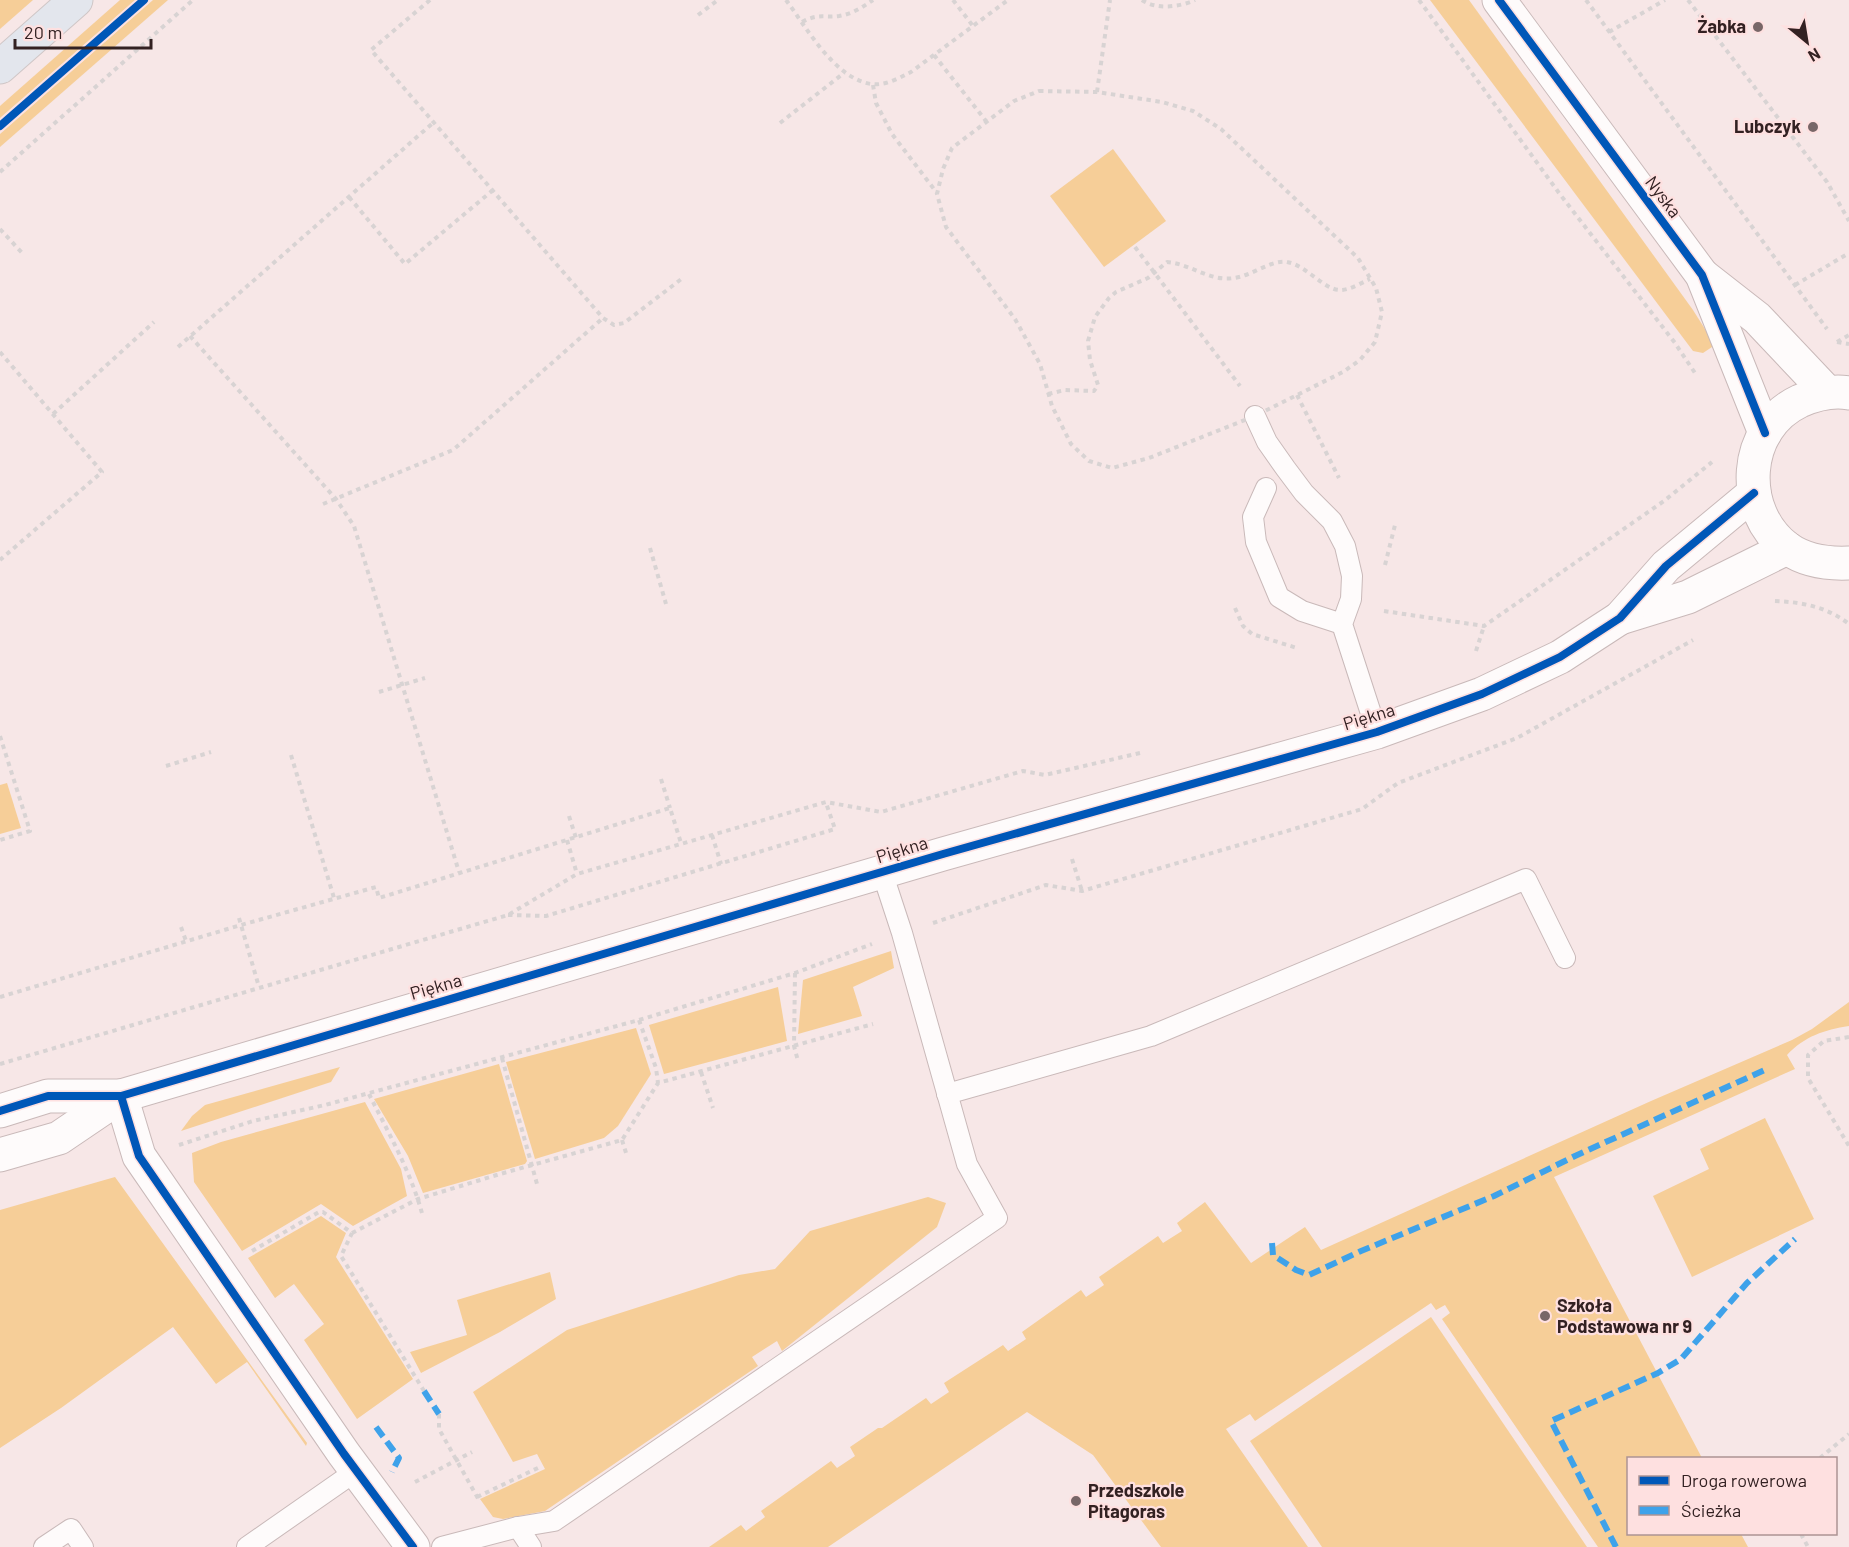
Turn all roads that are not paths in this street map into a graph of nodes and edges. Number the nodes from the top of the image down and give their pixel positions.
1 (76, 0) edge
2 (1499, 0) edge
3 (0, 67) edge
4 (1702, 275) junction
5 (1838, 393) edge
6 (1253, 411) road end
7 (1765, 433) junction
8 (1266, 488) dead end
9 (1754, 493) junction
10 (1787, 548) junction
11 (1847, 566) edge
12 (1620, 618) junction
13 (1342, 624) junction
14 (1377, 732) junction
15 (882, 872) junction
16 (1565, 958) dead end
17 (947, 1094) junction
18 (121, 1096) junction
19 (0, 1111) edge
20 (0, 1155) edge
21 (356, 1471) junction
22 (518, 1527) junction
23 (44, 1547) edge
24 (83, 1547) edge
25 (247, 1547) edge
26 (413, 1547) edge
27 (442, 1547) edge
28 (531, 1547) edge

1 - 3 main road
2 - 4 street, Nyska
4 - 5 street, Nyska
4 - 7 street, Nyska
5 - 7 street
6 - 13 lane
7 - 9 street
8 - 13 lane
9 - 10 street
9 - 12 street, Piękna
10 - 11 street
10 - 12 street, Piękna
12 - 14 street, Piękna
13 - 14 lane
14 - 15 street, Piękna
15 - 17 lane
15 - 18 street, Piękna
16 - 17 lane
17 - 22 lane
18 - 19 street, Piękna
18 - 20 street, Piękna
18 - 21 street
21 - 25 lane
21 - 26 street
22 - 27 lane
22 - 28 lane
23 - 24 lane

